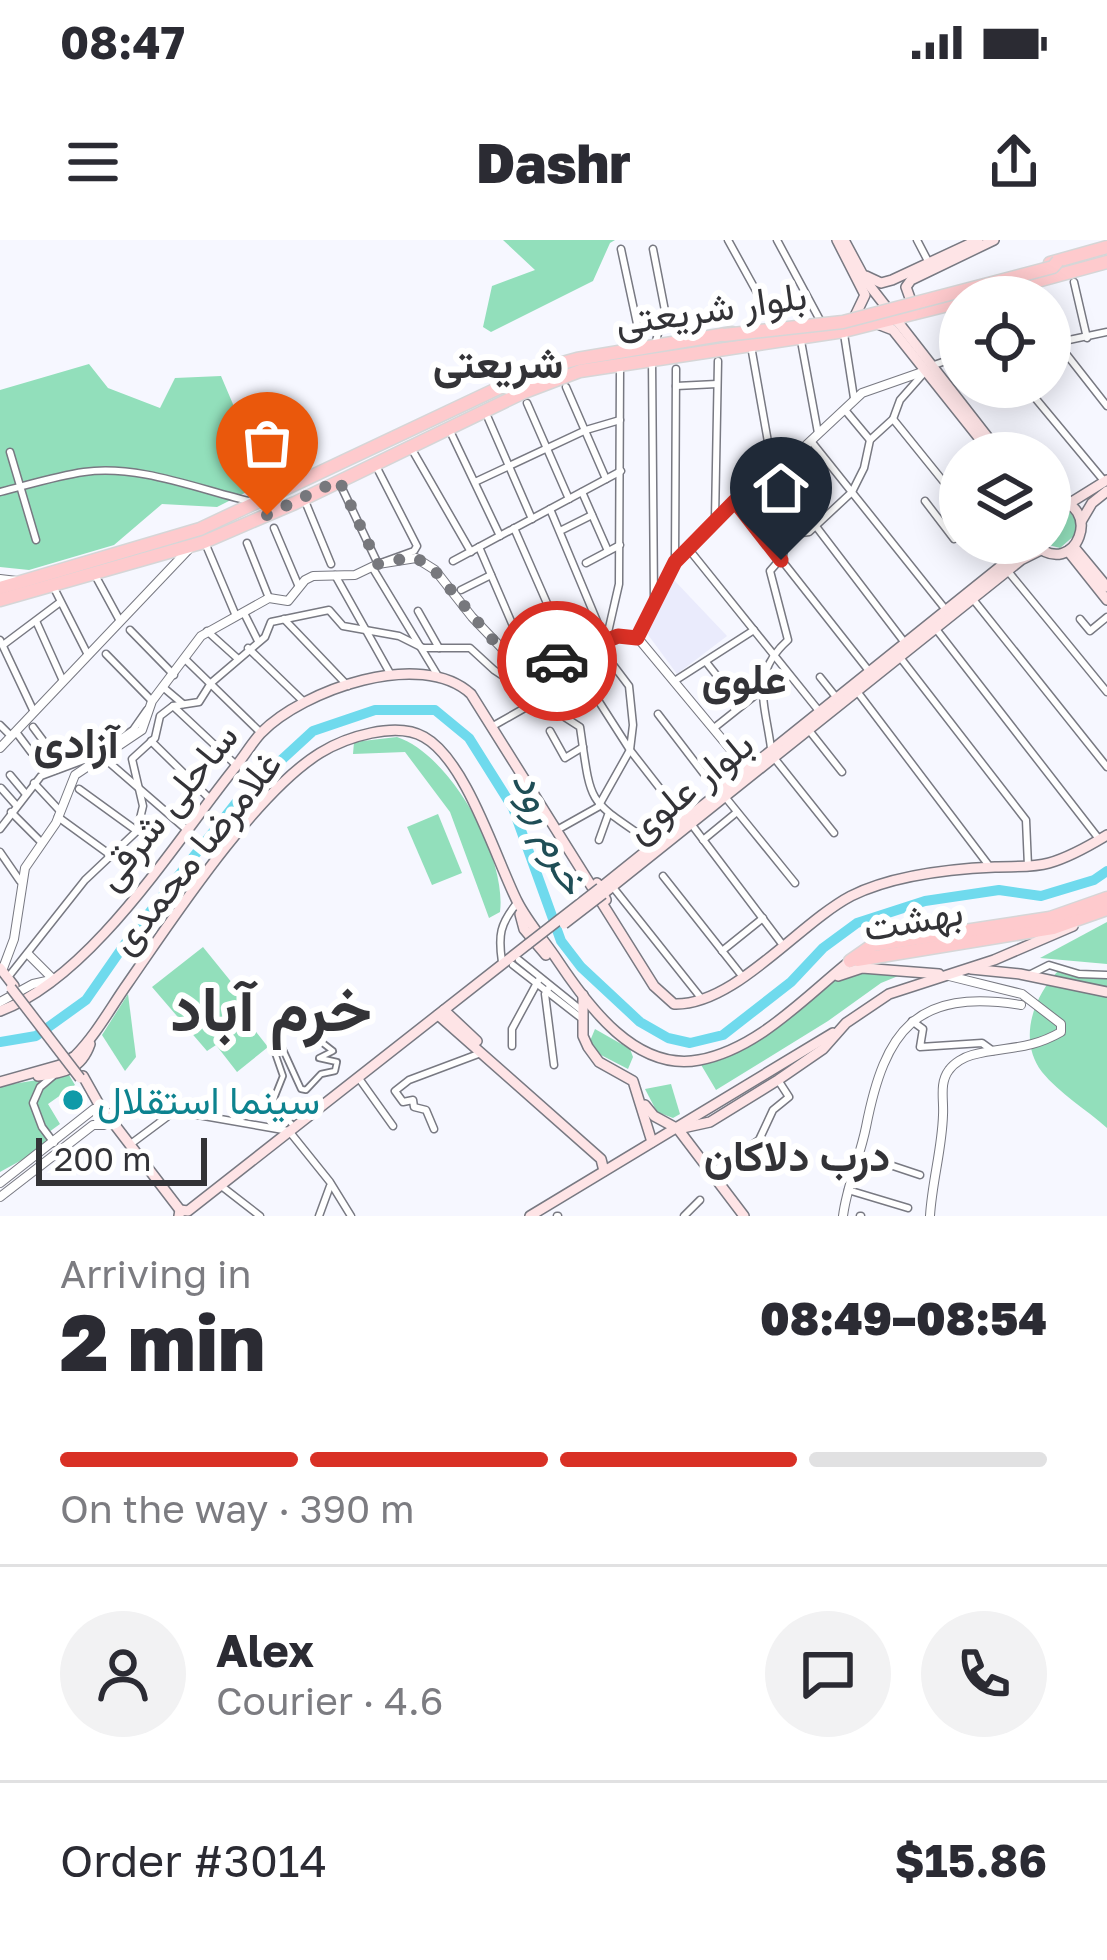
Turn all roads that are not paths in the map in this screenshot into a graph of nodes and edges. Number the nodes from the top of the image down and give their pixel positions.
1 (728, 240) edge
2 (777, 240) edge
3 (840, 240) edge
4 (916, 240) edge
5 (976, 240) edge
6 (994, 240) edge
7 (1107, 247) edge
8 (621, 249) dead end
9 (653, 250) dead end
10 (1058, 261) junction
11 (1107, 262) edge
12 (929, 263) junction
13 (862, 273) junction
14 (1071, 278) edge
15 (1071, 288) edge
16 (939, 302) edge
17 (939, 303) edge
18 (914, 306) junction
19 (890, 313) junction
20 (667, 321) junction
21 (821, 322) junction
22 (875, 323) junction
23 (847, 324) junction
24 (776, 327) junction
25 (1107, 332) edge
26 (800, 338) junction
27 (1087, 338) junction
28 (682, 341) junction
29 (726, 341) junction
30 (1071, 341) edge
31 (751, 346) junction
32 (650, 351) junction
33 (718, 362) dead end
34 (1071, 362) edge
35 (620, 365) junction
36 (939, 365) edge
37 (676, 369) dead end
38 (928, 369) junction
39 (717, 384) junction
40 (886, 384) junction
41 (676, 386) junction
42 (566, 387) dead end
43 (854, 399) junction
44 (900, 400) junction
45 (527, 404) dead end
46 (1107, 406) edge
47 (1042, 408) edge
48 (844, 409) junction
49 (488, 418) dead end
50 (893, 419) junction
51 (620, 420) junction
52 (448, 428) junction
53 (586, 430) junction
54 (979, 432) edge
55 (815, 437) junction
56 (870, 440) junction
57 (547, 448) junction
58 (10, 452) dead end
59 (414, 453) dead end
60 (375, 464) junction
61 (509, 466) junction
62 (773, 470) junction
63 (621, 471) junction
64 (312, 475) junction
65 (939, 475) edge
66 (607, 478) junction
67 (339, 480) junction
68 (475, 482) junction
69 (18, 487) junction
70 (289, 487) junction
71 (1106, 489) edge
72 (320, 490) junction
73 (0, 491) edge
74 (582, 492) junction
75 (852, 492) junction
76 (569, 499) junction
77 (299, 500) junction
78 (735, 501) junction
79 (925, 501) dead end
80 (256, 503) junction
81 (1071, 503) edge
82 (1071, 504) edge
83 (550, 509) junction
84 (592, 515) junction
85 (532, 519) junction
86 (715, 519) junction
87 (939, 519) edge
88 (1082, 520) junction
89 (816, 526) junction
90 (274, 528) dead end
91 (514, 528) junction
92 (560, 531) junction
93 (500, 536) junction
94 (36, 540) dead end
95 (247, 543) dead end
96 (198, 544) junction
97 (620, 545) junction
98 (687, 547) junction
99 (475, 549) junction
100 (1071, 549) junction
101 (608, 551) junction
102 (156, 556) junction
103 (781, 560) junction
104 (453, 561) dead end
105 (586, 562) dead end
106 (675, 562) junction
107 (331, 564) dead end
108 (1011, 564) edge
109 (375, 566) junction
110 (1008, 566) junction
111 (164, 574) junction
112 (94, 575) junction
113 (335, 575) junction
114 (491, 575) junction
115 (0, 579) edge
116 (24, 582) junction
117 (1106, 583) edge
118 (52, 586) junction
119 (299, 587) junction
120 (0, 588) edge
121 (461, 590) dead end
122 (269, 598) junction
123 (972, 598) junction
124 (0, 600) edge
125 (1107, 600) edge
126 (654, 601) junction
127 (59, 603) junction
128 (946, 610) junction
129 (418, 611) dead end
130 (240, 615) junction
131 (1107, 617) edge
132 (282, 618) junction
133 (1080, 619) dead end
134 (36, 621) junction
135 (120, 621) junction
136 (935, 628) junction
137 (130, 630) dead end
138 (754, 630) junction
139 (207, 631) junction
140 (366, 632) junction
141 (637, 638) junction
142 (258, 641) junction
143 (602, 643) junction
144 (904, 643) junction
145 (1, 644) edge
146 (248, 648) junction
147 (439, 648) junction
148 (423, 649) junction
149 (772, 653) junction
150 (106, 654) dead end
151 (88, 655) junction
152 (899, 656) junction
153 (237, 658) junction
154 (572, 658) junction
155 (185, 659) junction
156 (705, 661) junction
157 (529, 663) junction
158 (869, 671) junction
159 (174, 675) junction
160 (391, 675) junction
161 (438, 676) junction
162 (820, 677) dead end
163 (676, 680) junction
164 (64, 681) junction
165 (211, 682) junction
166 (348, 686) junction
167 (164, 688) junction
168 (763, 689) junction
169 (856, 690) junction
170 (1107, 692) edge
171 (836, 697) junction
172 (538, 700) junction
173 (304, 702) junction
174 (150, 704) junction
175 (178, 705) junction
176 (560, 706) junction
177 (741, 706) junction
178 (819, 711) junction
179 (34, 712) junction
180 (658, 714) dead end
181 (0, 725) edge
182 (494, 726) junction
183 (33, 728) dead end
184 (714, 728) junction
185 (808, 729) junction
186 (550, 731) dead end
187 (261, 733) junction
188 (13, 734) junction
189 (129, 741) junction
190 (151, 741) junction
191 (583, 747) junction
192 (0, 748) edge
193 (630, 750) junction
194 (32, 752) dead end
195 (772, 752) junction
196 (134, 755) junction
197 (104, 758) junction
198 (62, 766) junction
199 (236, 766) junction
200 (1107, 767) edge
201 (746, 768) junction
202 (842, 772) dead end
203 (10, 775) dead end
204 (34, 783) junction
205 (137, 786) junction
206 (1, 788) edge
207 (79, 789) dead end
208 (26, 793) junction
209 (720, 793) junction
210 (210, 799) junction
211 (598, 807) junction
212 (9, 812) edge
213 (737, 812) junction
214 (59, 814) junction
215 (608, 815) junction
216 (686, 820) junction
217 (0, 829) edge
218 (560, 829) junction
219 (187, 830) junction
220 (137, 831) junction
221 (834, 833) dead end
222 (1103, 837) edge
223 (599, 840) dead end
224 (703, 840) junction
225 (652, 843) junction
226 (42, 844) junction
227 (0, 852) edge
228 (110, 854) junction
229 (1028, 866) junction
230 (991, 867) junction
231 (663, 877) dead end
232 (20, 880) junction
233 (795, 883) dead end
234 (605, 889) junction
235 (1107, 898) edge
236 (518, 902) junction
237 (1107, 909) edge
238 (763, 918) junction
239 (1089, 918) junction
240 (498, 937) junction
241 (782, 944) junction
242 (722, 951) junction
243 (28, 953) junction
244 (512, 961) junction
245 (850, 962) junction
246 (964, 968) junction
247 (910, 969) junction
248 (564, 973) junction
249 (942, 974) junction
250 (1107, 975) edge
251 (742, 976) junction
252 (1028, 976) junction
253 (5, 978) edge
254 (649, 979) junction
255 (53, 980) junction
256 (827, 980) junction
257 (538, 981) junction
258 (910, 984) junction
259 (549, 987) junction
260 (1107, 992) edge
261 (583, 995) junction
262 (703, 1001) junction
263 (1021, 1005) dead end
264 (0, 1007) edge
265 (443, 1013) junction
266 (582, 1014) junction
267 (606, 1022) junction
268 (912, 1022) junction
269 (96, 1029) junction
270 (833, 1033) junction
271 (583, 1036) junction
272 (324, 1043) dead end
273 (512, 1046) dead end
274 (993, 1051) junction
275 (481, 1053) junction
276 (554, 1065) dead end
277 (56, 1074) junction
278 (14, 1078) junction
279 (358, 1078) junction
280 (778, 1080) junction
281 (0, 1082) edge
282 (762, 1084) junction
283 (642, 1102) junction
284 (98, 1115) junction
285 (710, 1122) junction
286 (393, 1126) dead end
287 (291, 1129) junction
288 (434, 1129) dead end
289 (678, 1129) junction
290 (652, 1142) junction
291 (53, 1143) junction
292 (132, 1144) junction
293 (693, 1150) junction
294 (856, 1154) junction
295 (610, 1168) junction
296 (711, 1173) junction
297 (920, 1175) dead end
298 (330, 1182) junction
299 (0, 1184) edge
300 (220, 1185) junction
301 (846, 1190) junction
302 (0, 1197) edge
303 (700, 1200) dead end
304 (844, 1204) junction
305 (908, 1208) dead end
306 (184, 1213) edge
307 (260, 1216) edge
308 (319, 1216) edge
309 (351, 1216) edge
310 (530, 1216) edge
311 (684, 1216) edge
312 (744, 1216) edge
313 (833, 1216) edge
314 (843, 1216) edge
315 (930, 1216) edge

1 - 24 street
2 - 21 street
3 - 13 main road
3 - 23 main road
4 - 12 street
5 - 12 main road
6 - 18 main road
7 - 10 main road, بلوار شریعتی
8 - 32 street
9 - 20 street
10 - 18 main road, بلوار شریعتی
10 - 29 main road, bridge
11 - 14 main road
12 - 13 main road
13 - 19 main road
15 - 27 street
16 - 18 main road, بلوار شریعتی
17 - 29 main road, bridge
18 - 19 main road, بلوار شریعتی
19 - 22 main road, بلوار شریعتی
19 - 23 main road, بلوار شریعتی
19 - 38 main road
20 - 28 street
20 - 32 street
21 - 23 main road, بلوار شریعتی
21 - 24 main road, بلوار شریعتی
22 - 23 main road, بلوار شریعتی
22 - 38 main road
23 - 26 main road, بلوار شریعتی
23 - 43 street
24 - 29 main road, بلوار شریعتی
25 - 27 street
26 - 31 main road, بلوار شریعتی
26 - 55 street
27 - 30 street
28 - 29 main road, بلوار شریعتی
28 - 32 main road, بلوار شریعتی
29 - 31 main road, بلوار شریعتی
29 - 32 main road, بلوار شریعتی
31 - 62 street
32 - 35 main road, بلوار شریعتی
32 - 64 main road, بلوار شریعتی
32 - 126 street
33 - 39 street
34 - 46 street
35 - 51 street
35 - 52 main road, بلوار شریعتی
36 - 38 street
37 - 41 street
38 - 40 street
38 - 44 street
38 - 54 main road
39 - 41 street
39 - 86 street
40 - 43 street
40 - 44 street
41 - 106 street
42 - 53 street
43 - 48 street
44 - 50 street
45 - 57 street
47 - 71 street
48 - 55 street
48 - 56 street
49 - 61 street
50 - 56 street
50 - 65 street
51 - 53 street
51 - 63 street
52 - 60 main road, بلوار شریعتی
52 - 68 street
53 - 57 street
53 - 66 street
55 - 62 street
55 - 75 street
56 - 75 street
57 - 61 street
57 - 76 street
58 - 69 street
59 - 99 street
60 - 67 main road, بلوار شریعتی
60 - 109 street
61 - 68 street
61 - 85 street
62 - 78 street
62 - 89 street
63 - 66 street
63 - 97 street
64 - 70 main road, بلوار شریعتی
64 - 72 main road
66 - 74 street
67 - 72 main road, بلوار شریعتی
67 - 109 street
68 - 93 street
69 - 73 street
69 - 80 street
69 - 94 street
70 - 77 main road
70 - 80 main road, بلوار شریعتی
71 - 81 main road
71 - 88 main road
72 - 77 main road, بلوار شریعتی
74 - 76 street
74 - 84 street
75 - 89 street
75 - 128 street
76 - 83 street
77 - 96 main road, بلوار شریعتی
77 - 107 street
78 - 86 street
78 - 103 street
79 - 87 street
80 - 116 main road, بلوار شریعتی
82 - 88 main road
83 - 85 street
83 - 92 street
84 - 92 street
84 - 101 street
85 - 91 street
86 - 98 street
88 - 100 main road
89 - 103 street
89 - 144 street
90 - 119 street
91 - 93 street
91 - 154 street
92 - 143 street
93 - 99 street
95 - 122 street
96 - 102 main road, بلوار شریعتی
96 - 111 street
96 - 130 street
97 - 101 street
97 - 143 street
98 - 106 street
98 - 138 street
99 - 104 street
99 - 114 street
100 - 117 main road
100 - 125 main road
101 - 105 street
102 - 111 street
102 - 112 main road, بلوار شریعتی
103 - 149 street
103 - 158 street
106 - 126 street
108 - 110 main road, بلوار علوی
109 - 113 street
109 - 148 street
109 - 157 street
110 - 123 main road, بلوار علوی
110 - 128 main road, بلوار علوی
110 - 170 street
111 - 135 street
112 - 118 main road, بلوار شریعتی
112 - 135 street
113 - 119 street
113 - 140 street
114 - 121 street
114 - 157 street
115 - 116 street
116 - 120 main road, بلوار شریعتی
118 - 124 main road, بلوار شریعتی
118 - 127 street
119 - 122 street
122 - 130 street
123 - 136 main road, بلوار علوی
123 - 200 street
126 - 141 street
127 - 134 street
127 - 151 street
128 - 144 main road, بلوار علوی
129 - 147 street
130 - 139 street
130 - 142 street
131 - 133 street
132 - 140 street
132 - 142 street
132 - 166 street
134 - 145 street
134 - 164 street
135 - 151 street
136 - 152 main road, بلوار علوی
136 - 222 street
137 - 159 street
138 - 149 street
138 - 156 street
139 - 153 street
139 - 155 street
140 - 148 street
140 - 160 street
141 - 143 street
141 - 163 street
142 - 146 street
143 - 154 street
143 - 193 street
144 - 158 main road, بلوار علوی
145 - 179 street
146 - 153 street
146 - 173 street
147 - 148 street
147 - 172 street
148 - 161 street
149 - 168 street
149 - 178 street
150 - 174 street
151 - 164 street
152 - 169 main road, بلوار علوی
152 - 229 street
153 - 165 street
154 - 157 street
154 - 193 street
155 - 159 street
155 - 165 street
156 - 163 street
156 - 177 street
157 - 176 street
158 - 171 main road, بلوار علوی
159 - 167 street
160 - 161 main road, ساحلی شرقی
160 - 166 main road, ساحلی شرقی
161 - 182 main road
162 - 171 street
163 - 184 street
164 - 179 street
165 - 175 street
165 - 187 street
166 - 173 main road, ساحلی شرقی
167 - 174 street
167 - 175 street
168 - 177 street
168 - 195 street
169 - 185 main road, بلوار علوی
169 - 230 street
171 - 178 main road, بلوار علوی
172 - 176 street
172 - 182 street
173 - 187 main road, ساحلی شرقی
174 - 189 street
174 - 198 street
175 - 190 street
175 - 199 street
176 - 191 street
177 - 184 street
178 - 195 main road, بلوار علوی
179 - 188 street
180 - 209 street
181 - 188 street
182 - 218 main road
183 - 198 street
184 - 201 street
185 - 195 main road, بلوار علوی
185 - 202 street
186 - 191 street
187 - 199 main road, ساحلی شرقی
188 - 192 street
188 - 194 street
189 - 196 street
189 - 197 street
190 - 196 street
190 - 210 street
191 - 211 street
193 - 211 street
193 - 216 street
195 - 201 main road, بلوار علوی
195 - 209 main road, بلوار علوی
195 - 221 street
196 - 205 street
197 - 205 street
197 - 214 street
198 - 204 street
199 - 210 main road, ساحلی شرقی
201 - 209 main road, بلوار علوی
203 - 208 street
204 - 208 street
204 - 214 street
205 - 219 street
205 - 220 street
206 - 212 street
207 - 220 street
208 - 212 street
209 - 213 street
209 - 216 main road, بلوار علوی
210 - 219 main road, ساحلی شرقی
211 - 215 street
211 - 218 street
212 - 217 street
212 - 226 street
213 - 224 street
213 - 233 street
214 - 226 street
214 - 228 street
215 - 223 street
215 - 225 street
216 - 224 street
216 - 225 main road, بلوار علوی
216 - 234 main road, بلوار علوی
218 - 234 main road
218 - 254 main road
219 - 255 main road, ساحلی شرقی
220 - 228 street
222 - 229 main road
224 - 238 street
225 - 234 main road, بلوار علوی
226 - 232 street
227 - 232 street
228 - 243 street
229 - 230 main road
230 - 241 main road
231 - 242 street
232 - 253 street
234 - 244 main road, bridge
234 - 254 main road
234 - 262 street
235 - 245 main road, بهشت
236 - 240 street
236 - 248 main road, غلامرضا محمدی
236 - 269 main road, غلامرضا محمدی
237 - 239 main road, بهشت
238 - 241 street
238 - 242 street
239 - 245 main road, بهشت
239 - 246 main road, بهشت
240 - 244 street
240 - 244 street
241 - 251 main road
242 - 251 street
243 - 253 street
243 - 255 street
244 - 257 street
244 - 259 street
244 - 265 main road
245 - 256 main road, غلامرضا محمدی
246 - 249 main road, بهشت
246 - 252 main road, بهشت
247 - 249 main road
247 - 256 main road
247 - 258 main road
248 - 259 street
248 - 261 main road, غلامرضا محمدی
249 - 258 main road, بهشت
249 - 274 street
250 - 252 street
251 - 262 main road
252 - 260 main road, بهشت
253 - 284 main road, bridge
254 - 262 main road
255 - 264 main road, ساحلی شرقی
256 - 267 main road, غلامرضا محمدی
257 - 259 street
257 - 273 street
258 - 270 main road, بهشت
259 - 266 street
259 - 276 street
261 - 266 main road
261 - 267 main road, غلامرضا محمدی
263 - 268 street
265 - 275 main road
265 - 279 main road
265 - 295 main road
266 - 271 main road
267 - 271 main road
268 - 274 street
268 - 294 street
269 - 277 main road
269 - 278 main road, غلامرضا محمدی
270 - 280 main road, بهشت
270 - 282 main road, بهشت
271 - 283 main road
272 - 287 street
274 - 315 street
275 - 288 street
275 - 295 main road
277 - 278 main road
277 - 291 street
278 - 281 main road, غلامرضا محمدی
279 - 286 street
279 - 287 main road
280 - 282 main road, بهشت
280 - 296 street
282 - 285 main road, بهشت
282 - 289 main road, بهشت
283 - 289 main road
283 - 290 main road
284 - 291 street
284 - 292 main road
284 - 302 street
285 - 289 main road, بهشت
285 - 293 main road
287 - 292 street
287 - 298 street
287 - 300 main road
289 - 290 main road
289 - 293 main road
290 - 295 main road
291 - 299 street
292 - 306 main road
293 - 296 main road
294 - 297 street
294 - 301 street
295 - 310 main road
296 - 312 main road
298 - 308 street
298 - 309 street
300 - 306 main road
300 - 307 street
301 - 304 street
301 - 305 street
303 - 311 street
304 - 313 street
304 - 314 street

